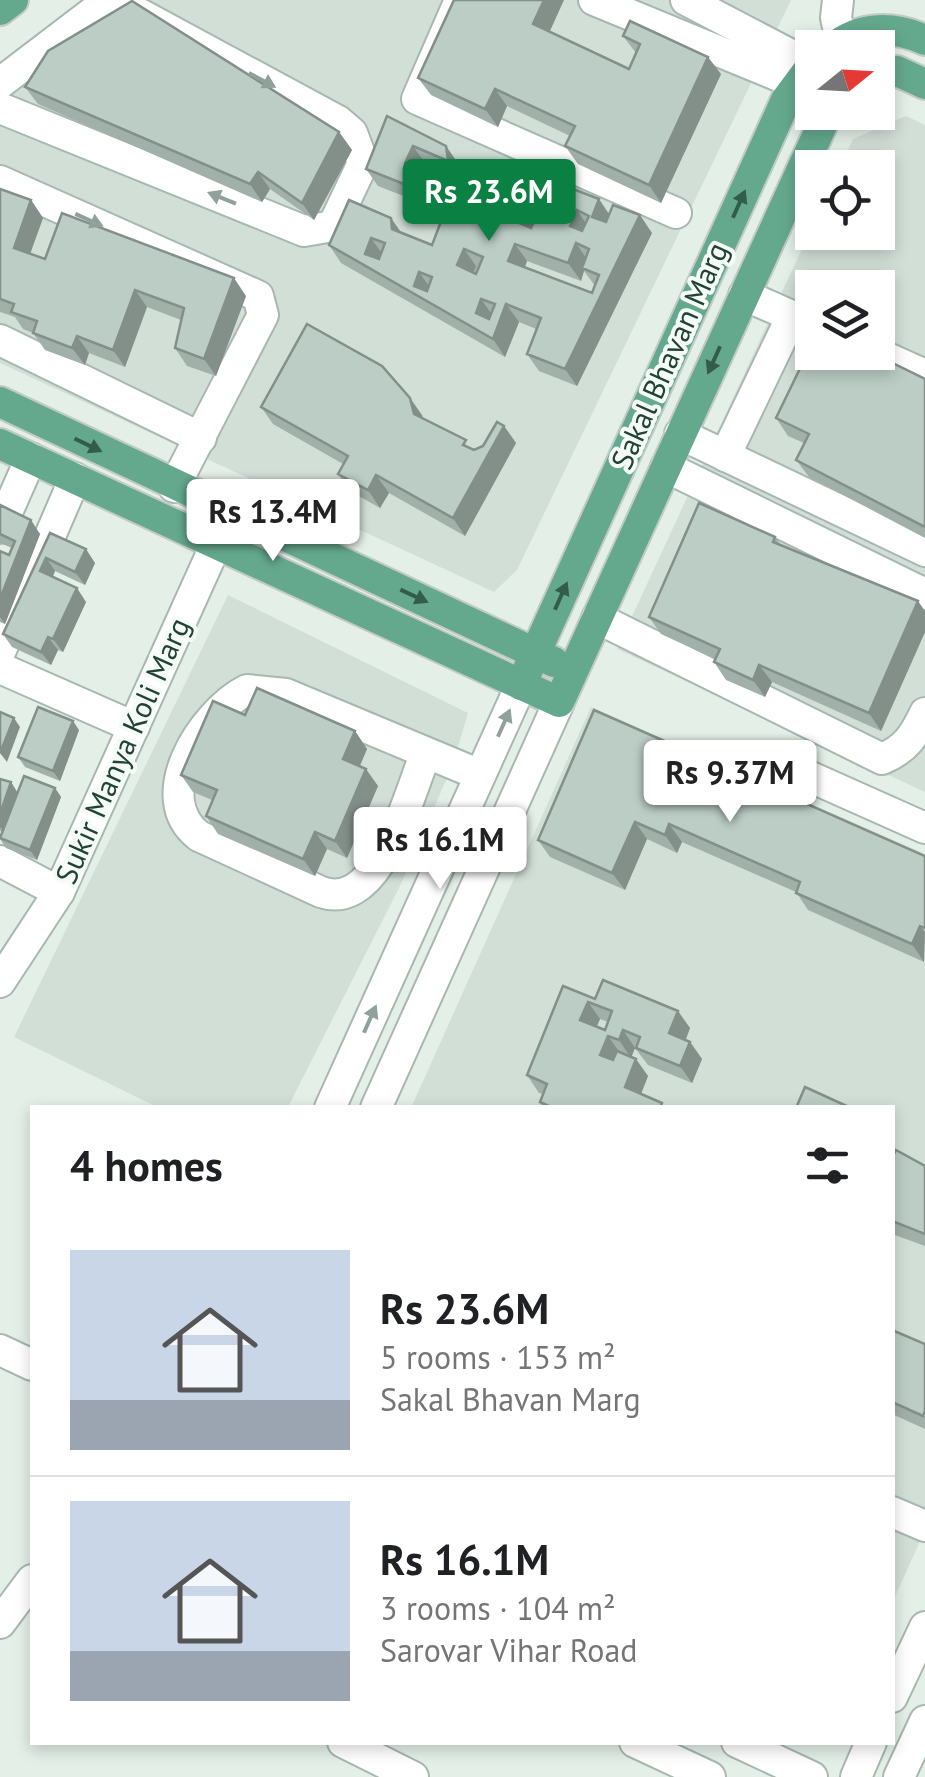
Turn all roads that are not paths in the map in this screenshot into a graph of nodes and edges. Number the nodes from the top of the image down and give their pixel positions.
1 (14, 0) edge
2 (112, 0) edge
3 (460, 0) edge
4 (594, 0) edge
5 (686, 0) edge
6 (838, 0) edge
7 (0, 10) edge
8 (748, 13) edge
9 (839, 30) edge
10 (895, 30) edge
11 (925, 40) edge
12 (795, 58) edge
13 (795, 66) edge
14 (895, 72) edge
15 (0, 83) edge
16 (925, 84) edge
17 (795, 98) edge
18 (0, 108) edge
19 (820, 130) edge
20 (0, 181) edge
21 (676, 213) dead end
22 (744, 294) junction
23 (795, 317) edge
24 (795, 333) edge
25 (0, 340) edge
26 (895, 361) edge
27 (925, 375) edge
28 (0, 402) edge
29 (680, 434) junction
30 (201, 438) junction
31 (17, 452) edge
32 (726, 456) junction
33 (666, 467) junction
34 (74, 478) junction
35 (174, 487) junction
36 (0, 503) edge
37 (232, 512) junction
38 (0, 528) edge
39 (216, 544) junction
40 (925, 550) edge
41 (925, 594) edge
42 (597, 618) junction
43 (0, 652) edge
44 (536, 653) junction
45 (0, 668) edge
46 (574, 671) junction
47 (521, 684) junction
48 (559, 702) junction
49 (925, 713) edge
50 (134, 727) junction
51 (426, 753) junction
52 (777, 762) dead end
53 (480, 776) junction
54 (925, 828) edge
55 (0, 861) edge
56 (375, 875) junction
57 (60, 892) junction
58 (425, 898) junction
59 (0, 982) edge
60 (331, 1105) edge
61 (377, 1105) edge
62 (0, 1350) edge
63 (30, 1365) edge
64 (895, 1513) edge
65 (925, 1526) edge
66 (30, 1583) edge
67 (0, 1622) edge
68 (925, 1627) edge
69 (895, 1691) edge
70 (925, 1721) edge
71 (349, 1745) edge
72 (641, 1745) edge
73 (743, 1745) edge
74 (871, 1745) edge
75 (413, 1777) edge
76 (710, 1777) edge
77 (812, 1777) edge
78 (856, 1777) edge
79 (899, 1777) edge

1 - 7 main road
2 - 15 street
2 -> 18 street
3 - 21 street
4 - 13 street
5 - 8 street
6 - 9 street
8 - 12 street
10 - 11 main road
14 - 16 main road
44 -> 17 main road, Sakal Bhavan Marg
19 - 22 main road, Sakal Bhavan Marg
20 -> 30 street
22 - 23 street
22 -> 29 main road, Sakal Bhavan Marg
24 - 32 street
25 - 30 street
26 - 27 street
28 -> 35 main road
29 - 32 street
29 - 33 main road, Sakal Bhavan Marg
30 - 35 street
31 - 34 main road
31 - 36 street
31 - 38 street
32 - 40 street
33 - 41 street
33 - 42 main road, Sakal Bhavan Marg
34 - 39 main road
34 - 43 street
35 - 37 main road
37 - 39 street, Sukir Manya Koli Marg
37 -> 44 main road
39 - 47 main road
39 - 50 street, Sukir Manya Koli Marg
42 - 46 main road, Sakal Bhavan Marg
42 - 49 street
44 - 46 main road
44 - 47 main road, Sakal Bhavan Marg
45 - 50 street
46 - 48 main road, Sakal Bhavan Marg
47 - 48 main road
53 -> 47 street
48 - 61 street
50 - 57 street, Sukir Manya Koli Marg
51 - 53 street
51 - 56 street
51 - 56 street
52 - 54 street
53 - 58 street
55 - 57 street
56 - 58 street
57 - 59 street, Sukir Manya Koli Marg
60 -> 58 street
62 - 63 street
64 - 65 street
66 - 67 street
68 - 69 street
70 - 79 street
71 - 75 street
72 - 76 street
73 - 77 street
74 - 78 street

